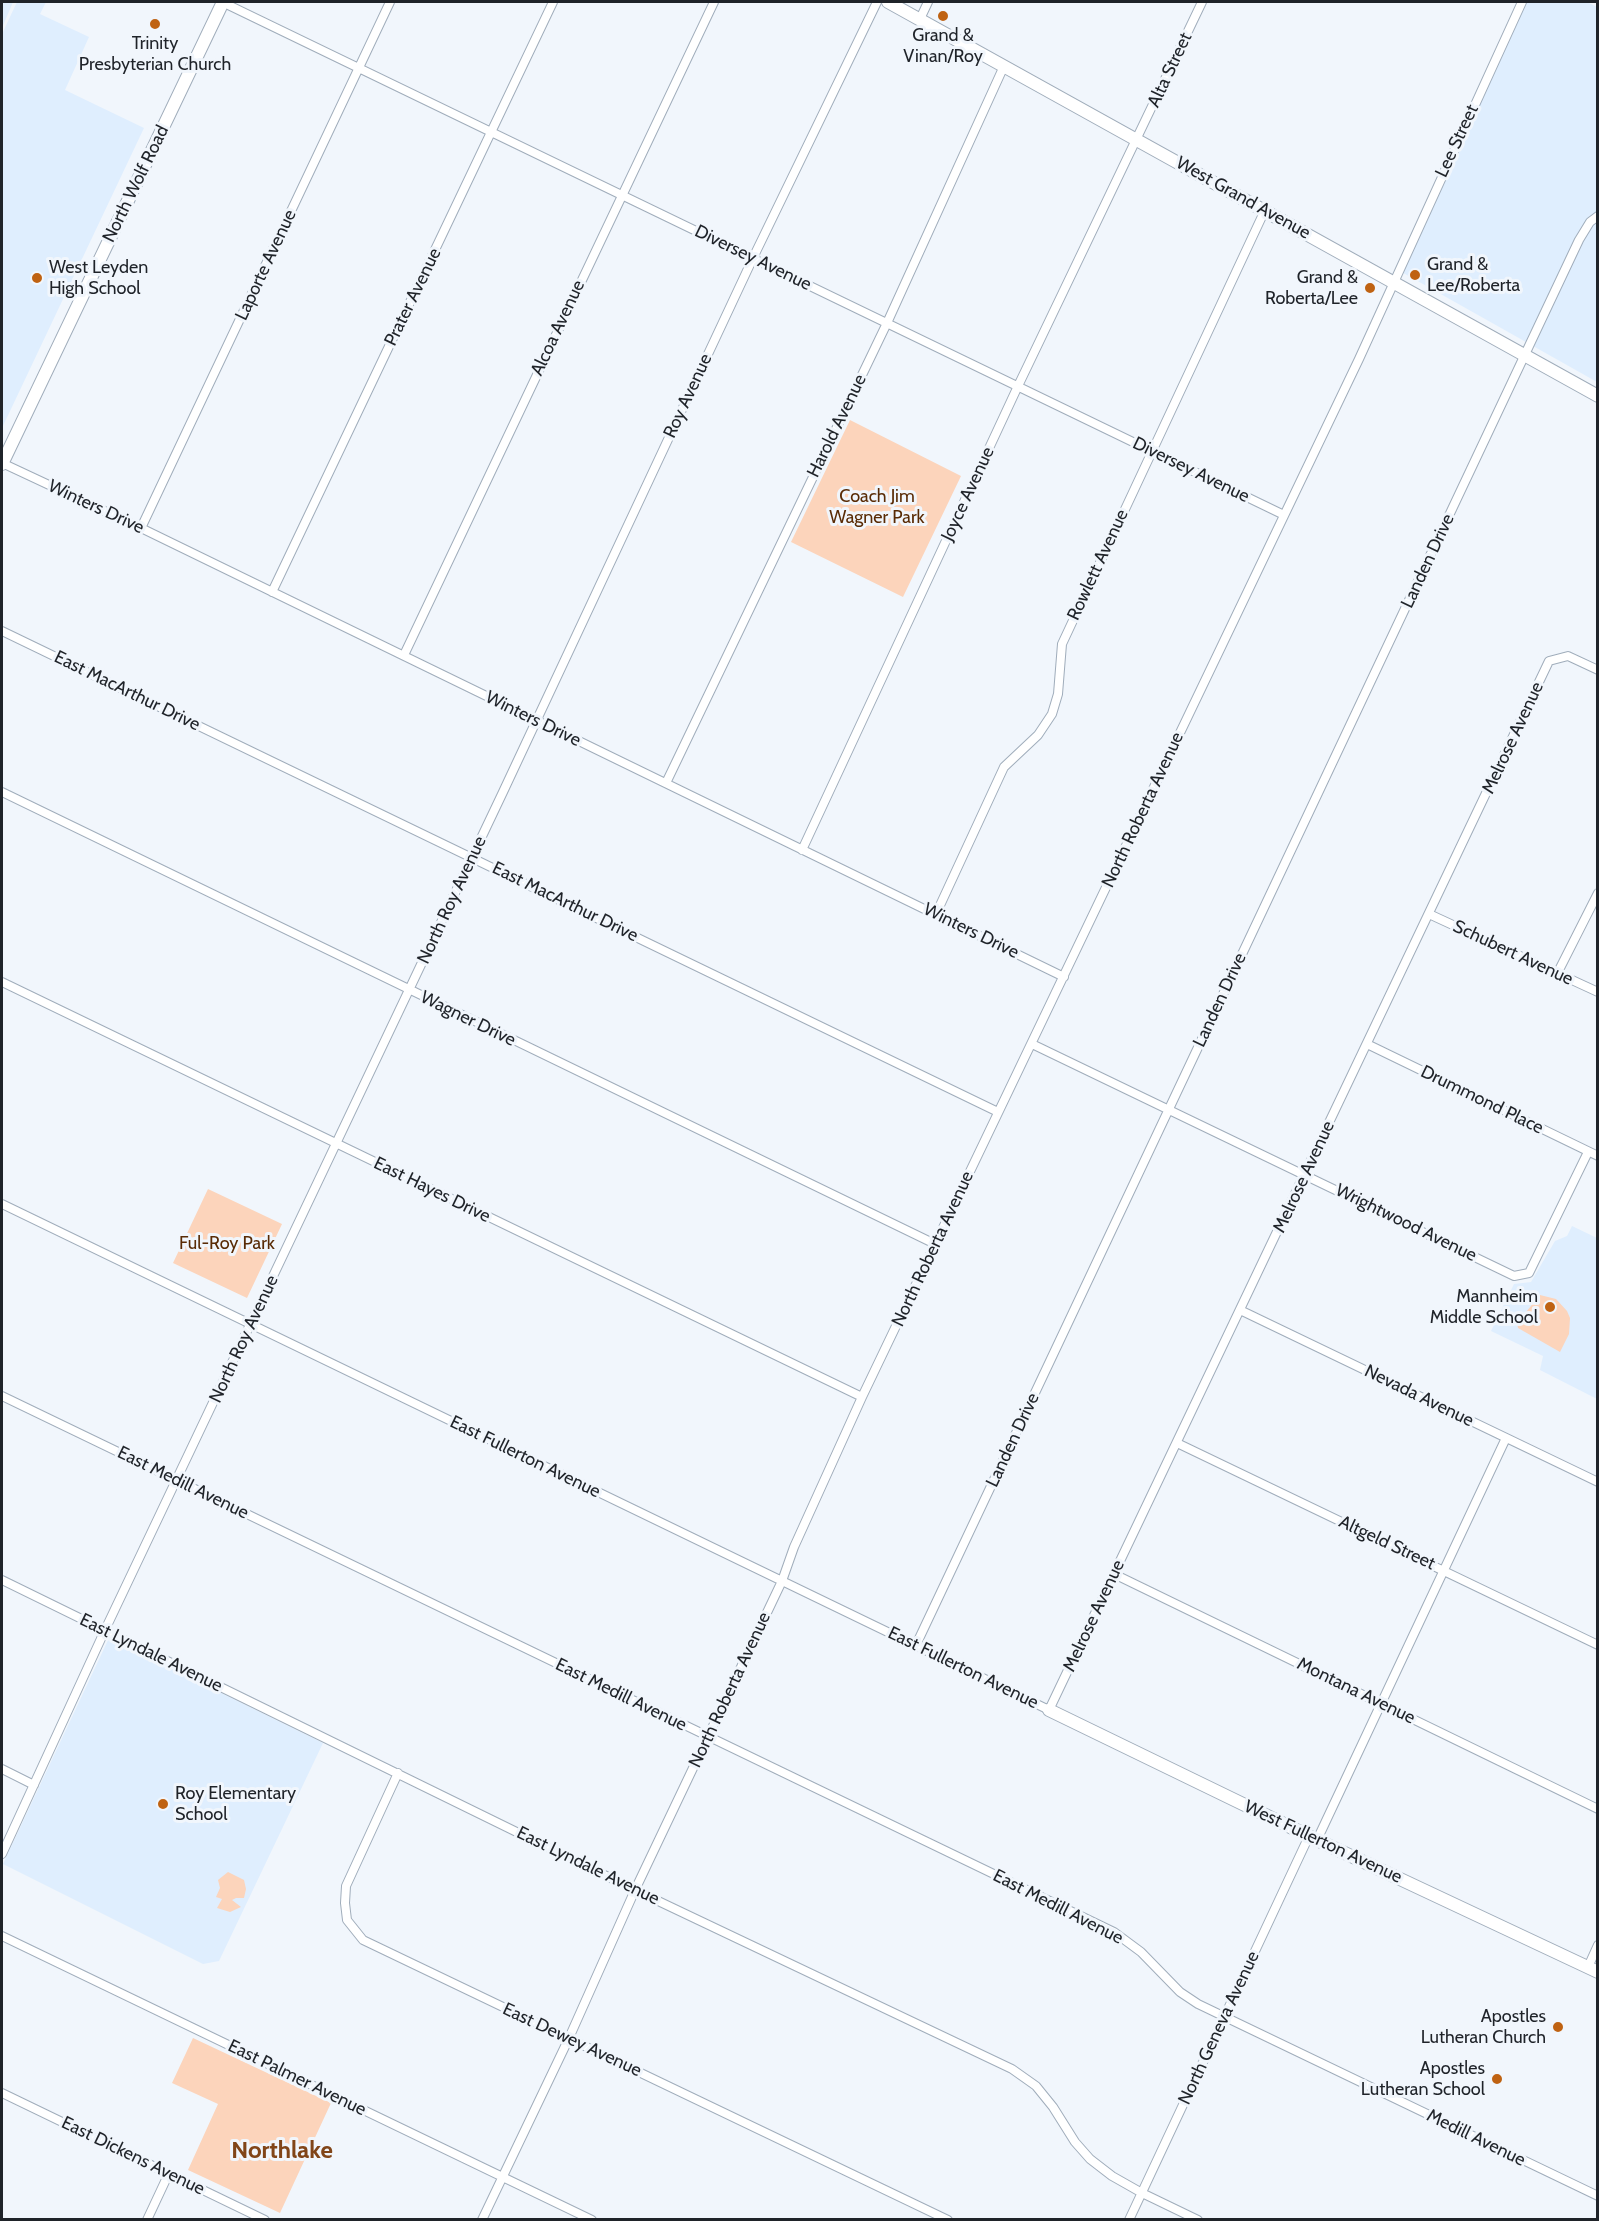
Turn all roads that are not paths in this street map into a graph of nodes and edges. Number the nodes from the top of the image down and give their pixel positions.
1 (222, 2) edge
2 (390, 2) edge
3 (554, 2) edge
4 (714, 2) edge
5 (877, 2) edge
6 (888, 2) edge
7 (928, 2) edge
8 (1202, 2) edge
9 (1522, 2) edge
10 (920, 19) junction
11 (1004, 66) junction
12 (359, 68) junction
13 (492, 132) junction
14 (1138, 139) junction
15 (621, 195) junction
16 (1265, 210) junction
17 (1598, 216) edge
18 (753, 258) junction
19 (1393, 282) junction
20 (887, 323) junction
21 (1525, 356) junction
22 (1018, 386) junction
23 (1598, 396) edge
24 (1151, 451) junction
25 (2, 464) edge
26 (1284, 515) junction
27 (141, 528) junction
28 (272, 592) junction
29 (2, 631) edge
30 (404, 656) junction
31 (1598, 670) edge
32 (536, 721) junction
33 (666, 783) junction
34 (2, 792) edge
35 (503, 792) joint
36 (802, 850) junction
37 (472, 858) junction
38 (1598, 892) edge
39 (936, 914) junction
40 (1429, 914) junction
41 (1558, 972) junction
42 (1064, 977) junction
43 (2, 982) edge
44 (409, 990) junction
45 (1598, 992) edge
46 (1032, 1044) junction
47 (1367, 1044) junction
48 (1169, 1109) junction
49 (998, 1112) junction
50 (335, 1144) junction
51 (1588, 1152) junction
52 (1598, 1156) edge
53 (1305, 1174) junction
54 (2, 1204) edge
55 (935, 1244) junction
56 (1240, 1310) junction
57 (252, 1325) junction
58 (2, 1396) edge
59 (862, 1397) junction
60 (1506, 1438) junction
61 (1177, 1443) junction
62 (177, 1480) junction
63 (1598, 1482) edge
64 (1443, 1570) junction
65 (1114, 1574) junction
66 (2, 1580) edge
67 (782, 1581) junction
68 (105, 1630) junction
69 (916, 1645) junction
70 (1598, 1645) edge
71 (1380, 1703) junction
72 (1049, 1710) junction
73 (708, 1737) junction
74 (2, 1769) edge
75 (399, 1773) junction
76 (34, 1785) junction
77 (1598, 1809) edge
78 (1313, 1838) junction
79 (2, 1854) edge
80 (635, 1890) junction
81 (2, 1936) edge
82 (1598, 1945) edge
83 (1593, 1970) edge
84 (1224, 2018) junction
85 (569, 2038) junction
86 (2, 2093) edge
87 (169, 2173) junction
88 (503, 2177) junction
89 (1142, 2193) junction
90 (1598, 2196) edge
91 (147, 2220) edge
92 (265, 2220) edge
93 (482, 2220) edge
94 (592, 2220) edge
95 (948, 2220) edge
96 (1129, 2220) edge
97 (1197, 2220) edge

1 - 12 street, Diversey Avenue
1 - 25 main road, North Wolf Road
2 - 12 street, Laporte Avenue
3 - 13 street, Prater Avenue
4 - 15 street, Alcoa Avenue
5 - 18 street, Roy Avenue
6 - 10 main road, West Grand Avenue
7 - 10 street
8 - 14 street, Alta Street
9 - 19 street, Lee Street
10 - 11 main road, West Grand Avenue
11 - 14 main road, West Grand Avenue
11 - 20 street, Harold Avenue
12 - 13 street, Diversey Avenue
12 - 27 street, Laporte Avenue
13 - 15 street, Diversey Avenue
13 - 28 street, Prater Avenue
14 - 16 main road, West Grand Avenue
14 - 22 street, Joyce Avenue
15 - 18 street, Diversey Avenue
15 - 30 street, Alcoa Avenue
16 - 19 main road, West Grand Avenue
16 - 24 street, Rowlett Avenue
17 - 21 street, Landen Drive
18 - 20 street, Diversey Avenue
18 - 32 street, Roy Avenue
19 - 21 main road, West Grand Avenue
19 - 26 street, North Roberta Avenue
20 - 22 street, Diversey Avenue
20 - 33 street, Harold Avenue
21 - 23 main road, West Grand Avenue
21 - 48 street, Landen Drive
22 - 24 street, Diversey Avenue
22 - 36 street, Joyce Avenue
24 - 26 street, Diversey Avenue
24 - 39 street, Rowlett Avenue
25 - 27 street, Winters Drive
26 - 42 street, North Roberta Avenue
27 - 28 street, Winters Drive
28 - 30 street, Winters Drive
29 - 37 street, East MacArthur Drive
30 - 32 street, Winters Drive
31 - 40 street, Melrose Avenue
32 - 33 street, Winters Drive
32 - 35 street, Roy Avenue
33 - 36 street, Winters Drive
34 - 44 street, Wagner Drive
35 - 37 street, North Roy Avenue
36 - 39 street, Winters Drive
37 - 44 street, North Roy Avenue
37 - 49 street, East MacArthur Drive
38 - 41 street
39 - 42 street, Winters Drive
40 - 41 street, Schubert Avenue
40 - 47 street, Melrose Avenue
41 - 45 street, Schubert Avenue
42 - 46 street, North Roberta Avenue
43 - 50 street, East Hayes Drive
44 - 50 street, North Roy Avenue
44 - 55 street, Wagner Drive
46 - 48 street, Wrightwood Avenue
46 - 49 street, North Roberta Avenue
47 - 51 street, Drummond Place
47 - 53 street, Melrose Avenue
48 - 53 street, Wrightwood Avenue
48 - 69 street, Landen Drive
49 - 55 street, North Roberta Avenue
50 - 57 street, North Roy Avenue
50 - 59 street, East Hayes Drive
51 - 52 street, Drummond Place
51 - 53 street, Wrightwood Avenue
53 - 56 street, Melrose Avenue
54 - 57 street, East Fullerton Avenue
55 - 59 street, North Roberta Avenue
56 - 60 street, Nevada Avenue
56 - 61 street, Melrose Avenue
57 - 62 street, North Roy Avenue
57 - 67 street, East Fullerton Avenue
58 - 62 street, East Medill Avenue
59 - 67 street, North Roberta Avenue
60 - 63 street, Nevada Avenue
60 - 64 street, North Geneva Avenue
61 - 64 street, Altgeld Street
61 - 65 street, Melrose Avenue
62 - 68 street, North Roy Avenue
62 - 73 street, East Medill Avenue
64 - 70 street, Altgeld Street
64 - 71 street, North Geneva Avenue
65 - 71 street, Montana Avenue
65 - 72 street, Melrose Avenue
66 - 68 street, East Lyndale Avenue
67 - 69 street, East Fullerton Avenue
67 - 73 street, North Roberta Avenue
68 - 75 street, East Lyndale Avenue
68 - 76 street, North Roy Avenue
69 - 72 street, East Fullerton Avenue
71 - 77 street, Montana Avenue
71 - 78 street, North Geneva Avenue
72 - 78 main road, West Fullerton Avenue
73 - 80 street, North Roberta Avenue
73 - 84 street, East Medill Avenue
74 - 76 street
75 - 80 street, East Lyndale Avenue
75 - 85 street, East Dewey Avenue
76 - 79 street, North Roy Avenue
78 - 83 main road, West Fullerton Avenue
78 - 84 street, North Geneva Avenue
80 - 85 street, North Roberta Avenue
80 - 89 street, East Lyndale Avenue
81 - 88 street, East Palmer Avenue
82 - 83 street
84 - 89 street, North Geneva Avenue
84 - 90 street, Medill Avenue
85 - 88 street, North Roberta Avenue
85 - 95 street, East Dewey Avenue
86 - 87 street, East Dickens Avenue
87 - 91 street
87 - 92 street, East Dickens Avenue
88 - 93 street, North Roberta Avenue
88 - 94 street, East Palmer Avenue
89 - 96 street, North Geneva Avenue
89 - 97 street, East Lyndale Avenue

